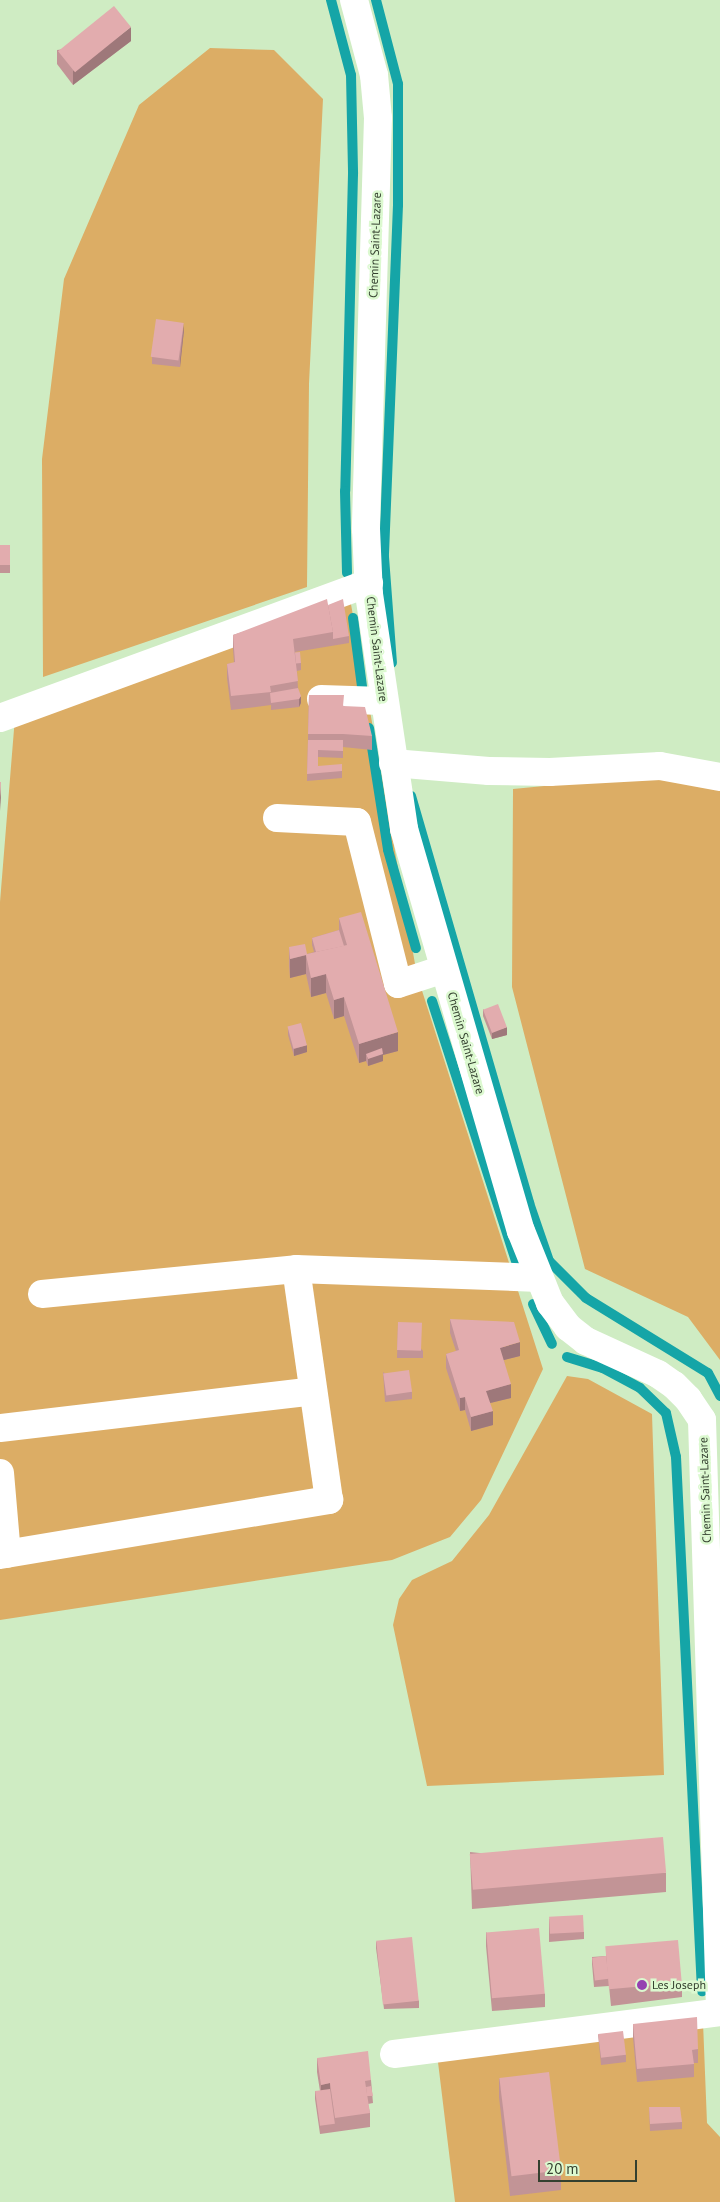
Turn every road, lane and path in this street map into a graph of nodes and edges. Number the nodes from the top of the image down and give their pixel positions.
1 (354, 0) edge
2 (369, 583) junction
3 (321, 699) edge
4 (383, 701) junction
5 (0, 718) edge
6 (393, 763) junction
7 (720, 777) edge
8 (277, 818) dead end
9 (444, 969) junction
10 (296, 1269) junction
11 (539, 1278) junction
12 (42, 1294) dead end
13 (313, 1391) junction
14 (0, 1428) edge
15 (0, 1473) edge
16 (3, 1554) edge
17 (720, 2008) edge
18 (720, 2012) edge
19 (394, 2054) dead end

1 - 2 street, Chemin Saint-Lazare
2 - 4 street, Chemin Saint-Lazare
2 - 5 street
3 - 4 street
4 - 6 street, Chemin Saint-Lazare
6 - 7 street
6 - 9 street, Chemin Saint-Lazare
8 - 9 street
9 - 11 street, Chemin Saint-Lazare
10 - 11 street
10 - 12 street
10 - 13 street
11 - 17 street, Chemin Saint-Lazare
13 - 14 street
13 - 16 street
15 - 16 street
18 - 19 street

